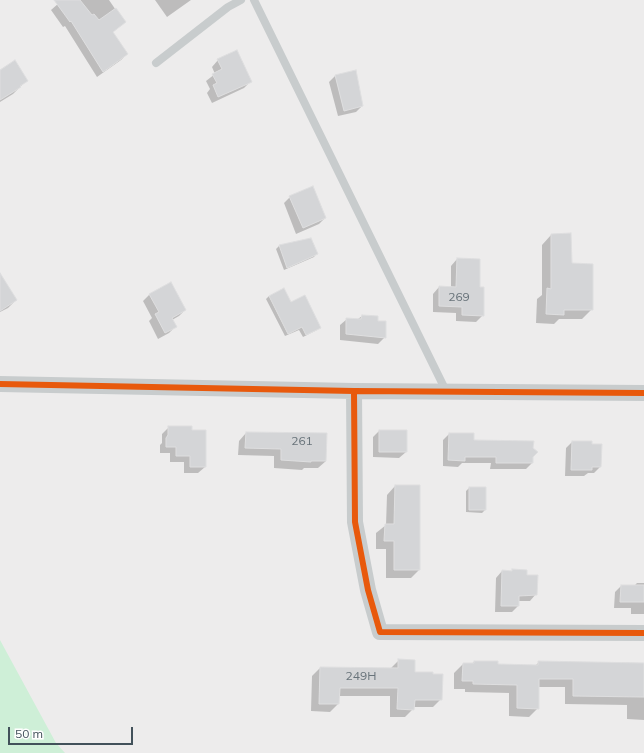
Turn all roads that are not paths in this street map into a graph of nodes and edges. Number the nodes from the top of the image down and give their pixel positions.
1 (240, 0) edge
2 (254, 0) edge
3 (156, 63) dead end
4 (0, 384) edge
5 (354, 390) junction
6 (446, 391) junction
7 (644, 393) edge
8 (644, 633) edge

1 - 3 lane
2 - 6 lane
4 - 5 street
5 - 6 street
5 - 8 street
6 - 7 street

